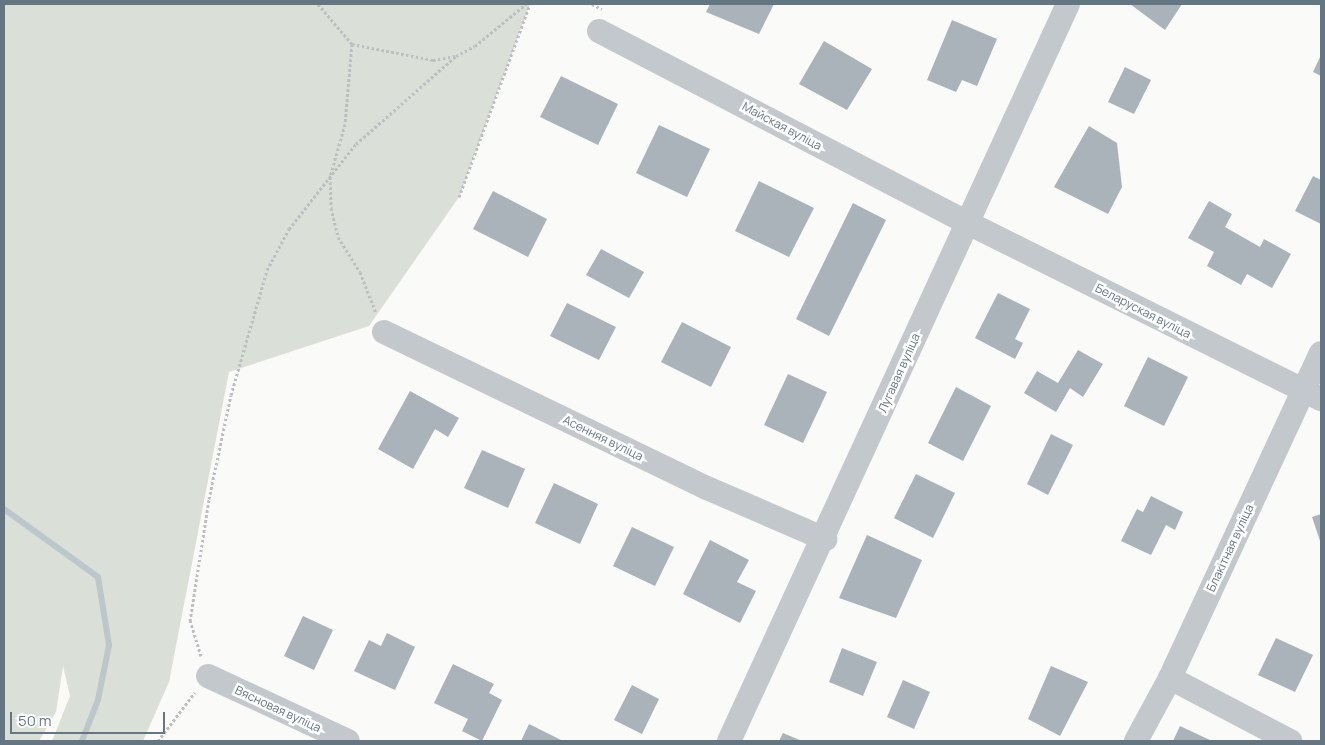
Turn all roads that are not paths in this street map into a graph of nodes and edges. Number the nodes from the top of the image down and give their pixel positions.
1 (1068, 4) edge
2 (599, 31) dead end
3 (966, 222) junction
4 (384, 332) road end
5 (1321, 354) edge
6 (1312, 395) edge
7 (825, 539) junction
8 (208, 676) road end
9 (1170, 678) junction
10 (348, 741) edge
11 (729, 741) edge
12 (1136, 741) edge
13 (1290, 741) edge

1 - 3 street, Лугавая вуліца
2 - 3 street, Майская вуліца
3 - 6 street, Беларуская вуліца
3 - 7 street, Лугавая вуліца
4 - 7 street, Асенняя вуліца
5 - 6 street, Блакітная вуліца
6 - 9 street, Блакітная вуліца
7 - 11 street, Лугавая вуліца
8 - 10 street, Вясновая вуліца
9 - 12 street, Блакітная вуліца
9 - 13 street

